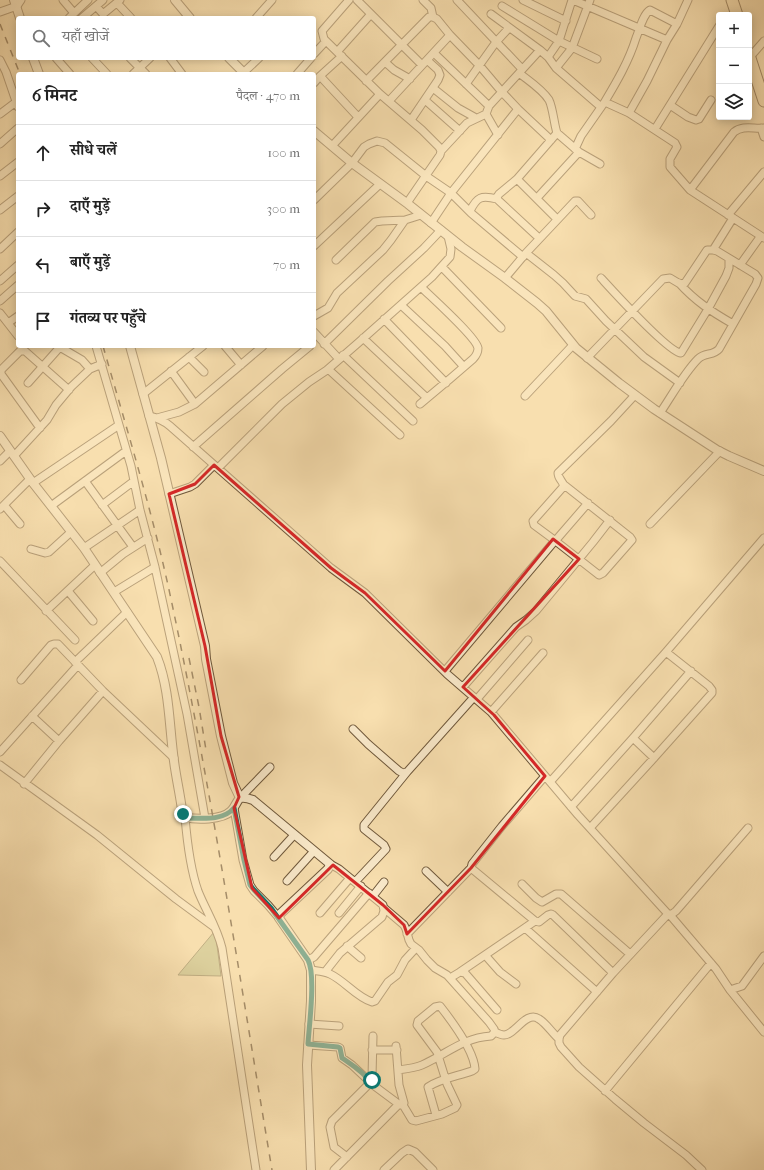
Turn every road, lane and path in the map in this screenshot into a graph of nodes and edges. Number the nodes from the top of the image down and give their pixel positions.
1 (62, 0) edge
2 (88, 0) edge
3 (103, 0) edge
4 (175, 0) edge
5 (272, 0) edge
6 (349, 0) edge
7 (357, 0) edge
8 (423, 0) edge
9 (456, 0) edge
10 (523, 0) edge
11 (572, 0) edge
12 (688, 0) edge
13 (119, 1) edge
14 (17, 2) edge
15 (588, 3) edge
16 (96, 6) junction
17 (502, 6) dead end
18 (0, 12) edge
19 (371, 14) junction
20 (491, 14) dead end
21 (20, 16) edge
22 (72, 16) edge
23 (87, 16) edge
24 (130, 16) edge
25 (188, 16) edge
26 (258, 16) edge
27 (433, 17) junction
28 (566, 21) junction
29 (677, 24) junction
30 (509, 28) junction
31 (639, 28) junction
32 (716, 31) edge
33 (450, 35) junction
34 (667, 40) junction
35 (326, 41) junction
36 (559, 41) junction
37 (764, 41) edge
38 (496, 42) junction
39 (402, 45) junction
40 (572, 48) junction
41 (540, 50) junction
42 (316, 52) edge
43 (434, 53) junction
44 (752, 53) edge
45 (340, 54) junction
46 (548, 57) junction
47 (597, 59) dead end
48 (0, 60) edge
49 (34, 60) edge
50 (59, 60) edge
51 (94, 60) edge
52 (132, 60) edge
53 (148, 60) edge
54 (172, 60) edge
55 (231, 60) edge
56 (257, 60) edge
57 (309, 60) edge
58 (427, 60) junction
59 (385, 62) junction
60 (422, 65) junction
61 (752, 65) edge
62 (480, 66) junction
63 (140, 67) junction
64 (556, 68) junction
65 (521, 71) junction
66 (38, 72) edge
67 (68, 72) edge
68 (105, 72) edge
69 (135, 72) edge
70 (144, 72) edge
71 (180, 72) edge
72 (242, 72) edge
73 (246, 72) edge
74 (298, 72) edge
75 (3, 74) edge
76 (320, 76) junction
77 (410, 79) junction
78 (316, 81) edge
79 (366, 81) junction
80 (466, 84) junction
81 (433, 88) junction
82 (502, 92) junction
83 (380, 94) junction
84 (425, 100) junction
85 (711, 100) dead end
86 (764, 100) edge
87 (389, 102) junction
88 (16, 103) edge
89 (602, 105) junction
90 (670, 105) junction
91 (16, 106) edge
92 (489, 106) junction
93 (518, 109) junction
94 (629, 113) junction
95 (0, 114) edge
96 (486, 114) junction
97 (358, 117) junction
98 (476, 118) junction
99 (411, 120) junction
100 (763, 128) edge
101 (655, 129) junction
102 (16, 130) edge
103 (460, 130) junction
104 (316, 133) edge
105 (558, 133) junction
106 (498, 135) junction
107 (764, 137) edge
108 (551, 140) junction
109 (0, 144) edge
110 (332, 146) junction
111 (577, 150) junction
112 (441, 151) junction
113 (352, 163) junction
114 (16, 164) edge
115 (600, 164) dead end
116 (764, 172) edge
117 (0, 176) edge
118 (426, 176) junction
119 (517, 178) junction
120 (380, 184) junction
121 (690, 190) junction
122 (451, 193) junction
123 (16, 198) edge
124 (316, 198) edge
125 (537, 198) junction
126 (497, 199) junction
127 (407, 203) junction
128 (0, 210) edge
129 (470, 212) junction
130 (421, 215) junction
131 (590, 215) dead end
132 (730, 216) junction
133 (557, 219) junction
134 (405, 220) junction
135 (431, 223) junction
136 (441, 230) junction
137 (16, 234) edge
138 (448, 236) junction
139 (539, 238) junction
140 (762, 238) edge
141 (316, 244) edge
142 (0, 249) edge
143 (713, 250) junction
144 (524, 255) junction
145 (730, 259) junction
146 (336, 260) dead end
147 (740, 265) junction
148 (16, 267) edge
149 (442, 267) junction
150 (505, 278) junction
151 (601, 278) dead end
152 (0, 281) edge
153 (679, 283) junction
154 (16, 287) edge
155 (421, 287) junction
156 (0, 301) edge
157 (401, 305) junction
158 (708, 309) junction
159 (632, 311) junction
160 (0, 313) edge
161 (316, 315) edge
162 (16, 317) edge
163 (384, 319) junction
164 (8, 323) junction
165 (733, 324) junction
166 (501, 328) dead end
167 (615, 330) junction
168 (16, 333) edge
169 (363, 338) junction
170 (319, 342) edge
171 (574, 345) junction
172 (58, 348) edge
173 (61, 348) edge
174 (97, 348) edge
175 (132, 348) edge
176 (200, 348) edge
177 (227, 348) edge
178 (261, 348) edge
179 (308, 348) edge
180 (189, 357) junction
181 (341, 357) junction
182 (587, 358) junction
183 (102, 364) junction
184 (241, 365) junction
185 (43, 367) junction
186 (464, 367) junction
187 (90, 369) junction
188 (328, 369) junction
189 (171, 371) junction
190 (204, 372) dead end
191 (28, 382) dead end
192 (446, 382) junction
193 (680, 382) junction
194 (69, 390) junction
195 (143, 394) junction
196 (634, 395) junction
197 (525, 396) dead end
198 (427, 398) junction
199 (195, 404) junction
200 (420, 404) dead end
201 (660, 413) junction
202 (153, 417) junction
203 (413, 420) dead end
204 (119, 425) junction
205 (40, 428) junction
206 (400, 435) dead end
207 (0, 436) edge
208 (194, 447) junction
209 (126, 451) junction
210 (720, 451) junction
211 (12, 453) junction
212 (0, 461) edge
213 (216, 466) junction
214 (764, 471) edge
215 (32, 481) junction
216 (86, 481) junction
217 (134, 481) junction
218 (564, 484) junction
219 (169, 494) junction
220 (588, 503) junction
221 (102, 505) junction
222 (51, 506) junction
223 (2, 507) edge
224 (140, 510) junction
225 (610, 520) junction
226 (20, 524) dead end
227 (650, 524) dead end
228 (117, 526) junction
229 (71, 532) junction
230 (148, 538) junction
231 (764, 538) edge
232 (554, 539) junction
233 (133, 547) junction
234 (84, 548) junction
235 (31, 549) dead end
236 (579, 559) junction
237 (0, 561) edge
238 (95, 565) junction
239 (155, 567) junction
240 (100, 573) junction
241 (68, 591) junction
242 (114, 592) junction
243 (46, 611) junction
244 (127, 612) junction
245 (94, 621) dead end
246 (74, 640) dead end
247 (528, 640) dead end
248 (543, 652) dead end
249 (666, 652) junction
250 (76, 664) junction
251 (445, 671) junction
252 (691, 671) junction
253 (21, 680) dead end
254 (463, 687) junction
255 (103, 691) junction
256 (475, 698) junction
257 (491, 712) junction
258 (32, 716) junction
259 (353, 729) dead end
260 (634, 738) junction
261 (59, 741) junction
262 (0, 752) edge
263 (174, 758) junction
264 (654, 758) junction
265 (0, 765) edge
266 (270, 767) dead end
267 (407, 772) junction
268 (548, 779) junction
269 (24, 784) junction
270 (240, 798) junction
271 (571, 807) junction
272 (234, 808) junction
273 (185, 817) junction
274 (205, 818) junction
275 (590, 828) junction
276 (748, 828) dead end
277 (294, 835) junction
278 (314, 851) junction
279 (274, 857) dead end
280 (330, 864) junction
281 (472, 868) junction
282 (426, 871) dead end
283 (288, 881) dead end
284 (355, 882) junction
285 (384, 882) dead end
286 (522, 884) dead end
287 (448, 892) junction
288 (371, 894) junction
289 (384, 908) junction
290 (320, 913) dead end
291 (339, 913) dead end
292 (669, 914) junction
293 (279, 918) junction
294 (535, 921) junction
295 (525, 928) junction
296 (216, 929) junction
297 (407, 934) junction
298 (348, 946) junction
299 (416, 948) junction
300 (630, 954) junction
301 (484, 955) junction
302 (764, 956) edge
303 (361, 958) dead end
304 (308, 960) junction
305 (711, 963) junction
306 (311, 970) junction
307 (325, 972) junction
308 (460, 972) junction
309 (613, 973) junction
310 (450, 978) junction
311 (516, 984) dead end
312 (730, 990) junction
313 (596, 992) junction
314 (497, 1010) dead end
315 (309, 1024) junction
316 (339, 1026) dead end
317 (495, 1032) junction
318 (764, 1032) edge
319 (373, 1036) dead end
320 (559, 1039) junction
321 (465, 1042) junction
322 (308, 1044) junction
323 (372, 1050) junction
324 (438, 1056) junction
325 (398, 1070) junction
326 (446, 1080) junction
327 (370, 1082) junction
328 (605, 1091) junction
329 (401, 1104) junction
330 (436, 1115) junction
331 (347, 1157) junction
332 (256, 1170) edge
333 (311, 1170) edge
334 (334, 1170) edge
335 (384, 1170) edge
336 (433, 1170) edge
337 (702, 1170) edge

1 - 22 street
2 - 22 street
3 - 16 street
4 - 25 street
5 - 26 street
6 - 35 street
7 - 19 street
8 - 27 street
9 - 38 street
10 - 28 street
11 - 15 street
11 - 28 street
12 - 29 street
13 - 16 street
13 - 24 street
14 - 18 street
14 - 21 street
15 - 31 street
15 - 40 street
16 - 23 street
17 - 36 street
19 - 39 street
19 - 45 street
20 - 30 street
27 - 33 street
27 - 39 street
28 - 36 street
29 - 31 street
29 - 34 street
30 - 38 street
30 - 41 street
31 - 34 street
31 - 89 street
32 - 90 street
33 - 43 street
33 - 62 street
34 - 94 street
35 - 42 street
35 - 45 street
36 - 40 street
36 - 46 street
37 - 44 street
38 - 62 street
38 - 65 street
39 - 59 street
39 - 60 street
40 - 47 street
40 - 64 street
41 - 46 street
41 - 65 street
43 - 58 street
43 - 80 street
45 - 76 street
45 - 79 street
46 - 64 street
48 - 75 street
49 - 66 street
50 - 67 street
51 - 68 street
52 - 63 street
53 - 63 street
54 - 71 street
55 - 72 street
56 - 73 street
57 - 74 street
58 - 60 street
58 - 81 street
59 - 77 street
59 - 79 street
60 - 77 street
61 - 86 highway
62 - 80 street
62 - 82 street
63 - 69 street
63 - 70 street
64 - 89 street
65 - 82 street
65 - 105 street
75 - 88 street
76 - 78 street
76 - 97 street
77 - 87 street
79 - 83 street
80 - 92 street
81 - 84 street
81 - 98 street
82 - 92 street
82 - 93 street
83 - 87 street
83 - 97 street
84 - 99 street
84 - 103 street
85 - 90 street
87 - 99 street
89 - 94 street
89 - 111 street
90 - 101 street
91 - 95 street
92 - 96 street
93 - 106 street
93 - 108 street
94 - 101 street
96 - 98 street
96 - 106 street
97 - 110 street
98 - 103 street
99 - 112 street
100 - 107 street
100 - 121 street
101 - 121 street
102 - 109 street
103 - 112 street
104 - 110 street
105 - 108 street
105 - 111 street
106 - 122 street
108 - 119 street
110 - 113 street
111 - 115 street
111 - 125 street
112 - 118 street
113 - 118 street
113 - 120 street
113 - 124 street
114 - 117 street
116 - 132 street
118 - 122 street
118 - 127 street
119 - 125 street
119 - 126 street
120 - 127 street
120 - 141 street
121 - 132 street
122 - 129 street
122 - 135 street
123 - 128 street
125 - 133 street
126 - 129 street
126 - 139 street
127 - 130 street
129 - 144 street
130 - 134 street
130 - 135 street
131 - 133 street
132 - 140 street
132 - 143 street
133 - 139 street
134 - 146 street
134 - 161 street
135 - 136 street
136 - 138 street
136 - 170 street
137 - 142 street
138 - 149 street
138 - 150 street
139 - 144 street
140 - 147 street
143 - 145 street
143 - 153 street
144 - 150 street
144 - 167 street
145 - 147 street
145 - 158 street
147 - 165 street
148 - 152 street
149 - 155 street
149 - 166 street
150 - 171 street
151 - 159 street
153 - 158 street
153 - 159 street
154 - 156 street
155 - 157 street
155 - 186 street
157 - 163 street
157 - 186 street
158 - 159 street
158 - 165 street
159 - 167 street
160 - 164 street
162 - 164 street
163 - 169 street
163 - 192 street
164 - 168 street
165 - 193 street
167 - 182 street
167 - 193 street
169 - 181 street
169 - 198 street
170 - 181 street
171 - 182 street
171 - 197 street
172 - 185 street
173 - 187 street
174 - 183 street
175 - 195 street
176 - 180 street
177 - 184 street
178 - 184 street
179 - 208 street
180 - 189 street
180 - 190 street
181 - 188 street
181 - 203 street
182 - 196 street
183 - 187 street
183 - 204 street
184 - 199 street
185 - 191 street
185 - 194 street
185 - 205 street
186 - 192 street
187 - 194 street
188 - 206 street
188 - 213 street
189 - 195 street
189 - 199 street
192 - 198 street
193 - 201 street
194 - 205 street
195 - 202 street
196 - 201 street
196 - 218 street
198 - 200 street
199 - 202 street
201 - 210 street
202 - 208 street
202 - 219 street
204 - 209 street
204 - 215 street
205 - 211 street
207 - 211 street
208 - 213 street
209 - 216 street
209 - 217 street
210 - 214 street
210 - 227 street
211 - 212 street
211 - 215 street
213 - 219 street
213 - 251 street
215 - 222 street
215 - 223 street
216 - 221 street
216 - 222 street
217 - 221 street
217 - 224 street
218 - 220 street
218 - 232 street
219 - 270 street
220 - 225 street
220 - 232 street
221 - 228 street
222 - 229 street
223 - 226 street
224 - 228 street
224 - 230 street
225 - 236 street
225 - 236 street
228 - 233 street
228 - 234 street
229 - 234 street
229 - 235 street
230 - 233 street
230 - 239 street
231 - 249 street
232 - 236 street
232 - 251 street
233 - 240 street
234 - 238 street
236 - 254 street
237 - 243 street
238 - 240 street
238 - 241 street
239 - 242 street
239 - 274 street
240 - 242 street
241 - 243 street
241 - 245 street
242 - 244 street
243 - 246 street
244 - 250 street
244 - 263 street
247 - 256 street
248 - 257 street
249 - 252 street
249 - 268 street
250 - 253 street
250 - 255 street
250 - 258 street
251 - 254 street
252 - 260 street
252 - 264 street
254 - 256 street
255 - 261 street
255 - 263 street
256 - 257 street
256 - 267 street
257 - 268 street
258 - 261 street
258 - 262 street
259 - 267 street
260 - 264 street
260 - 271 street
261 - 269 street
263 - 273 street
264 - 275 street
265 - 269 street
266 - 270 street
267 - 284 street
268 - 271 street
268 - 281 street
269 - 296 street
270 - 272 street
270 - 277 street
271 - 275 street
272 - 274 street
272 - 293 street
273 - 274 street
273 - 296 street
275 - 292 street
276 - 292 street
277 - 278 street
277 - 279 street
278 - 280 street
278 - 283 street
280 - 284 street
280 - 293 street
281 - 287 street
281 - 294 street
282 - 287 street
284 - 288 street
284 - 290 street
284 - 291 street
285 - 288 street
286 - 300 street
287 - 297 street
288 - 289 street
288 - 304 street
289 - 297 street
289 - 298 street
292 - 300 street
292 - 305 street
293 - 304 street
294 - 295 street
294 - 309 street
295 - 301 street
295 - 313 street
296 - 332 street
297 - 299 street
298 - 303 street
298 - 307 street
299 - 307 street
299 - 310 street
300 - 309 street
301 - 308 street
301 - 311 street
302 - 312 street
304 - 306 street
305 - 312 street
305 - 328 street
306 - 307 street
306 - 315 street
308 - 310 street
308 - 314 street
309 - 313 street
310 - 317 street
312 - 318 street
313 - 320 street
315 - 316 street
315 - 322 street
317 - 320 street
317 - 321 street
319 - 323 street
320 - 328 street
321 - 324 street
321 - 324 street
321 - 326 street
322 - 327 street
322 - 333 street
323 - 325 street
323 - 327 street
324 - 325 street
324 - 326 street
325 - 329 street
326 - 330 street
326 - 330 street
327 - 329 street
327 - 331 street
328 - 337 street
329 - 330 street
329 - 331 street
331 - 334 street
335 - 336 street

